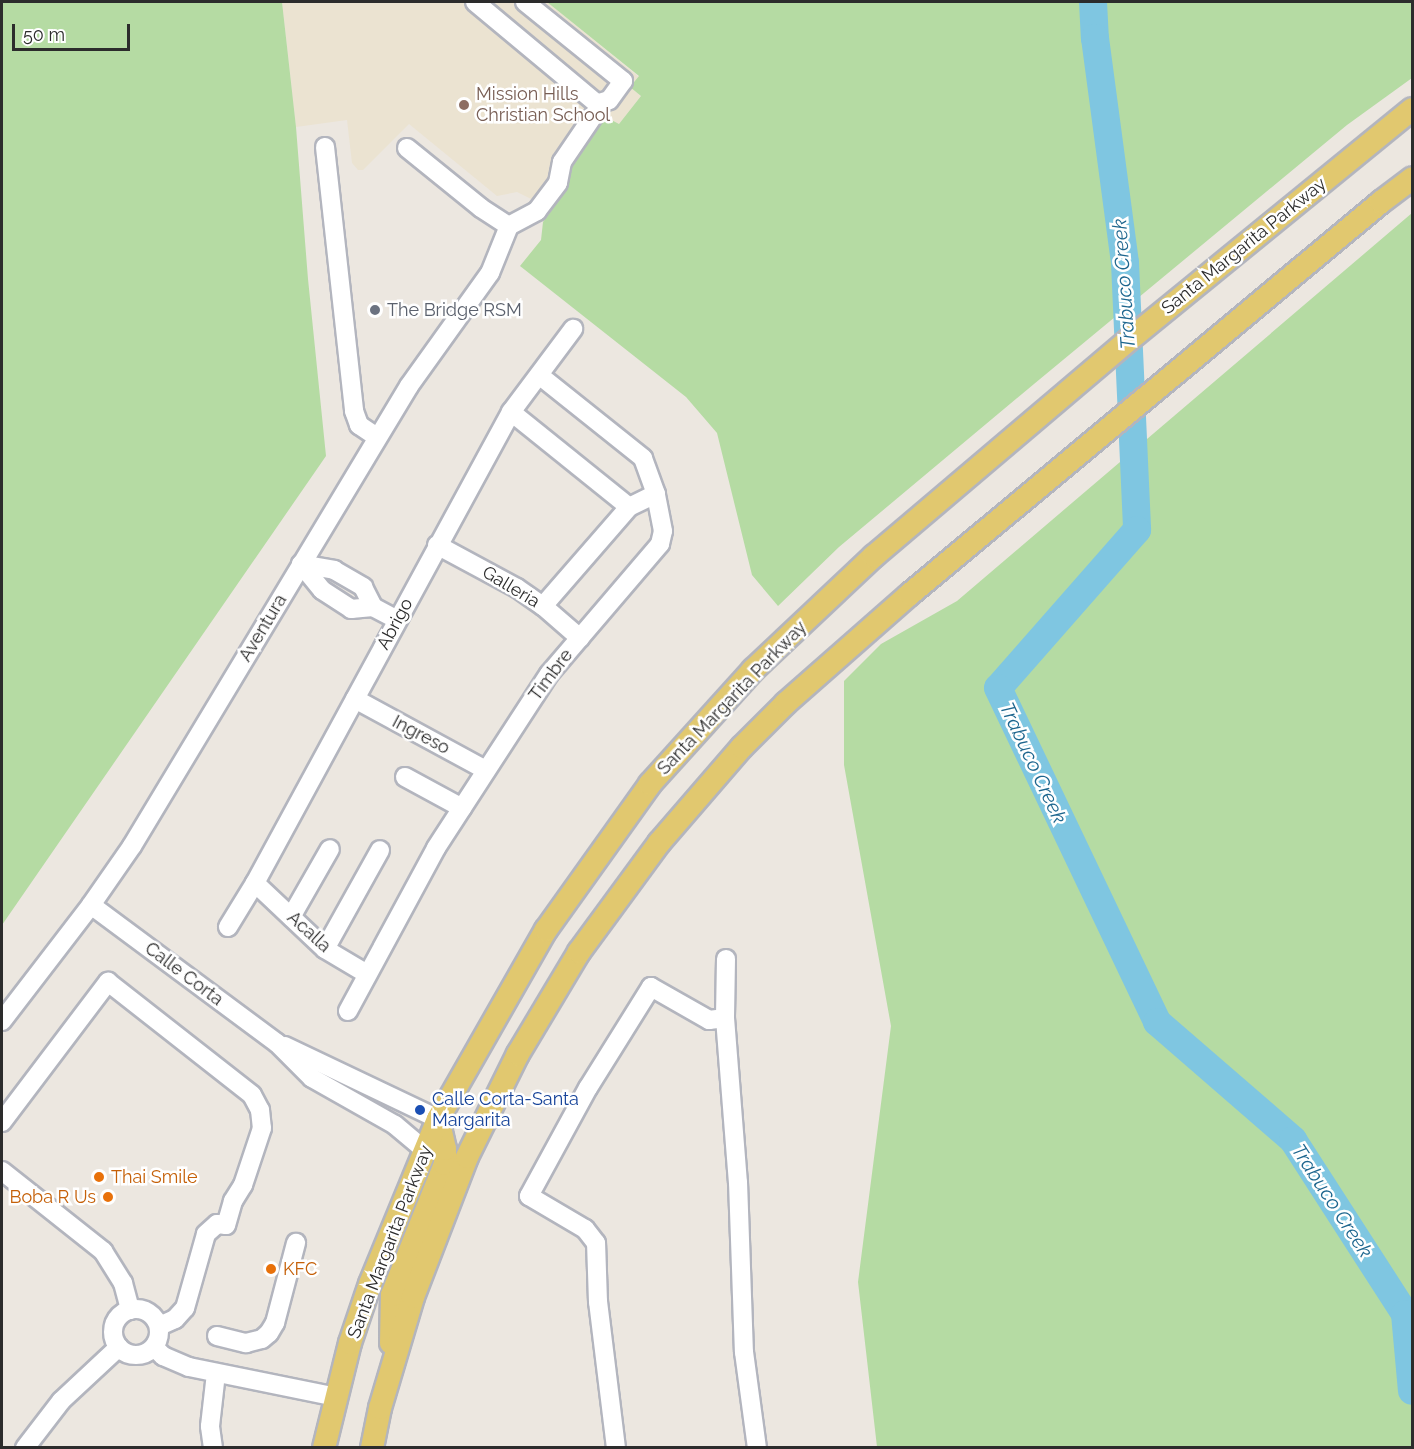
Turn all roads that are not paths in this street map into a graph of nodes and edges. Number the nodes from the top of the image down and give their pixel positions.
1 (475, 2) edge
2 (525, 2) edge
3 (599, 103) junction
4 (1413, 109) edge
5 (325, 147) dead end
6 (407, 148) dead end
7 (1413, 179) edge
8 (509, 226) junction
9 (573, 329) dead end
10 (539, 375) junction
11 (510, 412) junction
12 (377, 438) junction
13 (656, 494) junction
14 (629, 507) junction
15 (437, 544) junction
16 (301, 564) junction
17 (543, 606) junction
18 (397, 620) junction
19 (580, 638) junction
20 (355, 699) junction
21 (486, 770) junction
22 (405, 777) dead end
23 (462, 808) junction
24 (330, 849) dead end
25 (380, 850) dead end
26 (255, 883) junction
27 (91, 905) junction
28 (291, 917) junction
29 (228, 927) dead end
30 (325, 949) junction
31 (726, 959) dead end
32 (367, 974) junction
33 (348, 1011) dead end
34 (725, 1018) junction
35 (2, 1021) edge
36 (277, 1042) junction
37 (438, 1119) junction
38 (2, 1122) edge
39 (425, 1150) junction
40 (2, 1171) edge
41 (296, 1243) dead end
42 (130, 1310) junction
43 (159, 1326) junction
44 (217, 1336) dead end
45 (119, 1347) junction
46 (154, 1347) junction
47 (391, 1372) junction
48 (216, 1373) junction
49 (336, 1397) junction
50 (25, 1448) edge
51 (213, 1448) edge
52 (324, 1448) edge
53 (372, 1448) edge
54 (616, 1448) edge
55 (757, 1448) edge

1 - 3 street
2 - 3 street
3 - 8 street
4 - 37 main road, Santa Margarita Parkway
5 - 12 street
6 - 8 street
7 - 47 main road
8 - 12 street, Aventura
9 - 10 street, Abrigo
10 - 11 street, Abrigo
10 - 13 street, Timbre
11 - 14 street
11 - 15 street, Abrigo
12 - 16 street, Aventura
13 - 14 street
13 - 19 street, Timbre
14 - 17 street
15 - 17 street, Galleria
15 - 18 street, Abrigo
16 - 18 street
16 - 27 street, Aventura
17 - 19 street, Galleria
18 - 20 street, Abrigo
19 - 21 street, Timbre
20 - 21 street, Ingreso
20 - 26 street, Abrigo
21 - 23 street, Timbre
22 - 23 street
23 - 32 street, Timbre
24 - 28 street
25 - 30 street
26 - 28 street, Acalla
26 - 29 street, Abrigo
27 - 35 street, Aventura
27 - 36 street, Calle Corta
28 - 30 street, Acalla
30 - 32 street, Acalla
31 - 34 street
32 - 33 street, Timbre
34 - 54 street
34 - 55 street
36 - 37 street, Calle Corta
36 - 39 street, Calle Corta
37 - 39 main road, Santa Margarita Parkway
37 - 47 main road
38 - 43 street
39 - 49 main road, Santa Margarita Parkway
40 - 42 street
41 - 44 street
42 - 43 street
42 - 45 street
43 - 46 street
45 - 46 street
45 - 50 street
46 - 48 street
47 - 53 main road
48 - 49 street
48 - 51 street
49 - 52 main road, Santa Margarita Parkway

